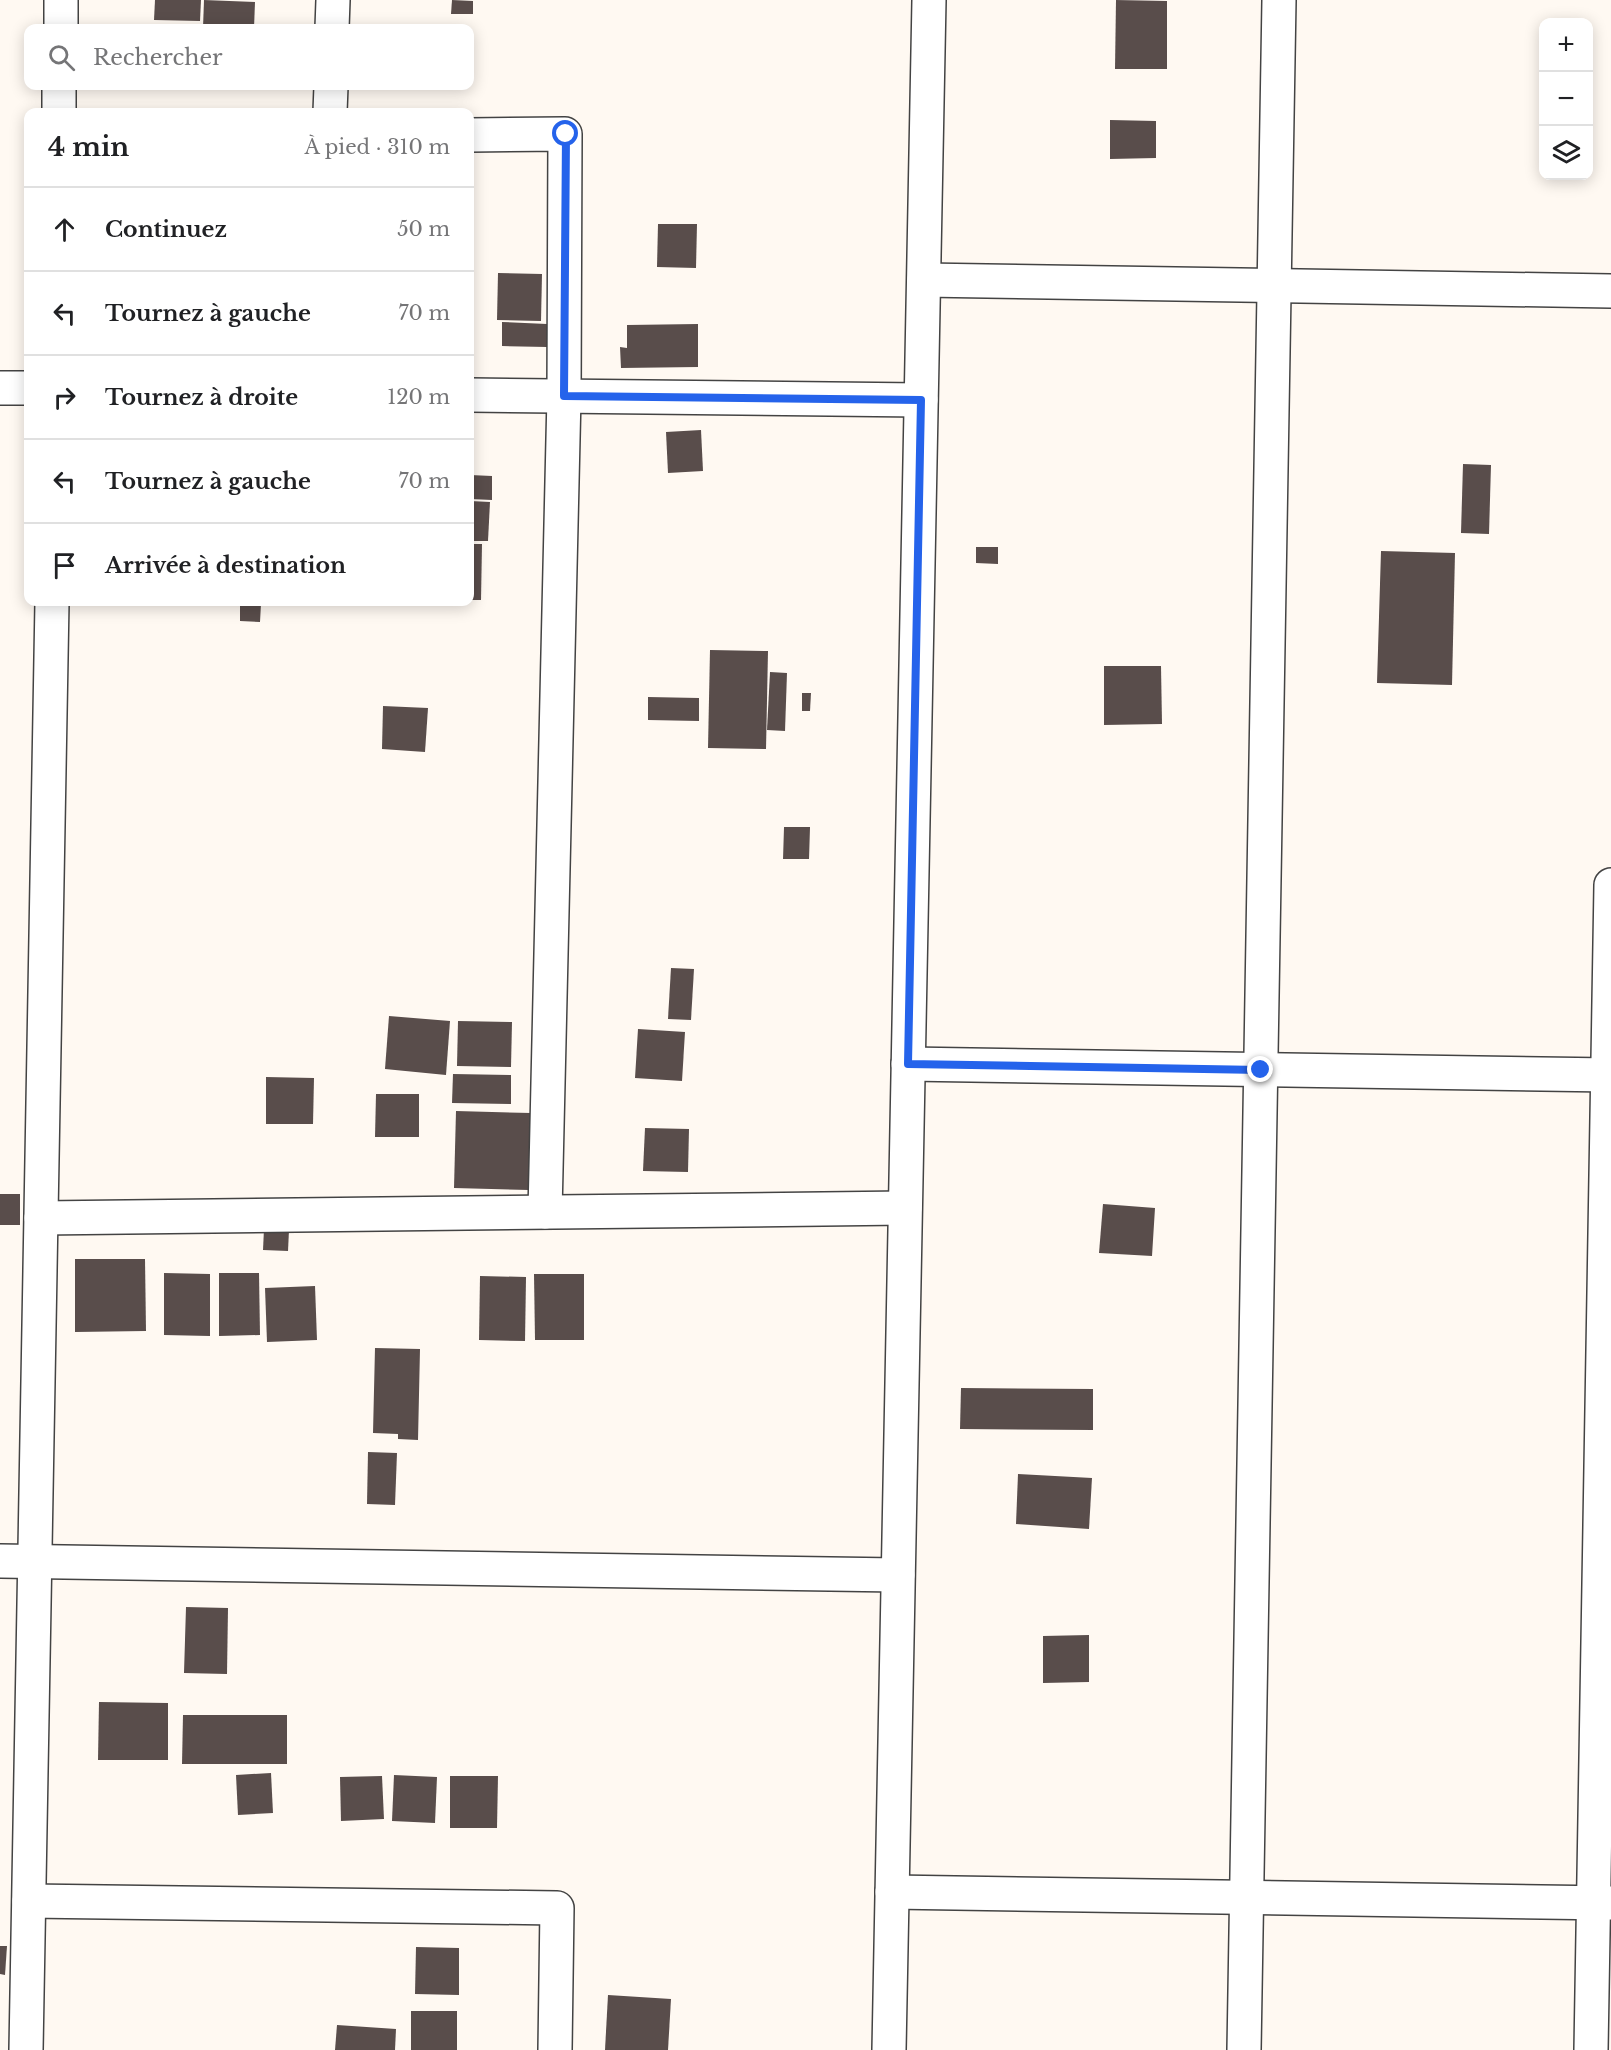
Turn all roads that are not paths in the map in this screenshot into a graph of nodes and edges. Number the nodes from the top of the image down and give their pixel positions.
1 (61, 0) edge
2 (333, 0) edge
3 (929, 0) edge
4 (1279, 0) edge
5 (61, 24) edge
6 (332, 24) edge
7 (59, 90) edge
8 (331, 90) edge
9 (59, 108) edge
10 (330, 108) edge
11 (474, 135) edge
12 (924, 280) junction
13 (1274, 286) junction
14 (1611, 291) edge
15 (0, 388) edge
16 (24, 388) edge
17 (474, 394) edge
18 (564, 396) junction
19 (921, 400) junction
20 (52, 606) edge
21 (1611, 885) edge
22 (908, 1064) junction
23 (1261, 1070) junction
24 (1609, 1075) edge
25 (905, 1208) junction
26 (546, 1212) junction
27 (41, 1218) junction
28 (0, 1562) edge
29 (35, 1562) junction
30 (898, 1575) junction
31 (892, 1892) junction
32 (1246, 1897) junction
33 (29, 1901) junction
34 (1603, 1903) edge
35 (26, 2050) edge
36 (555, 2050) edge
37 (889, 2050) edge
38 (1244, 2050) edge
39 (1592, 2050) edge

1 - 5 street
2 - 6 street
3 - 12 street
4 - 13 street
7 - 9 street
8 - 10 street
11 - 18 street
12 - 13 street
12 - 19 street
13 - 14 street
13 - 23 street
15 - 16 street
17 - 18 street
18 - 19 street
18 - 26 street
19 - 22 street
20 - 27 street
21 - 24 street
22 - 23 street
22 - 25 street
23 - 24 street
23 - 32 street
24 - 34 street
25 - 26 street
25 - 30 street
26 - 27 street
27 - 29 street
28 - 29 street
29 - 30 street
29 - 33 street
30 - 31 street
31 - 32 street
31 - 37 street
32 - 34 street
32 - 38 street
33 - 35 street
33 - 36 street
34 - 39 street

